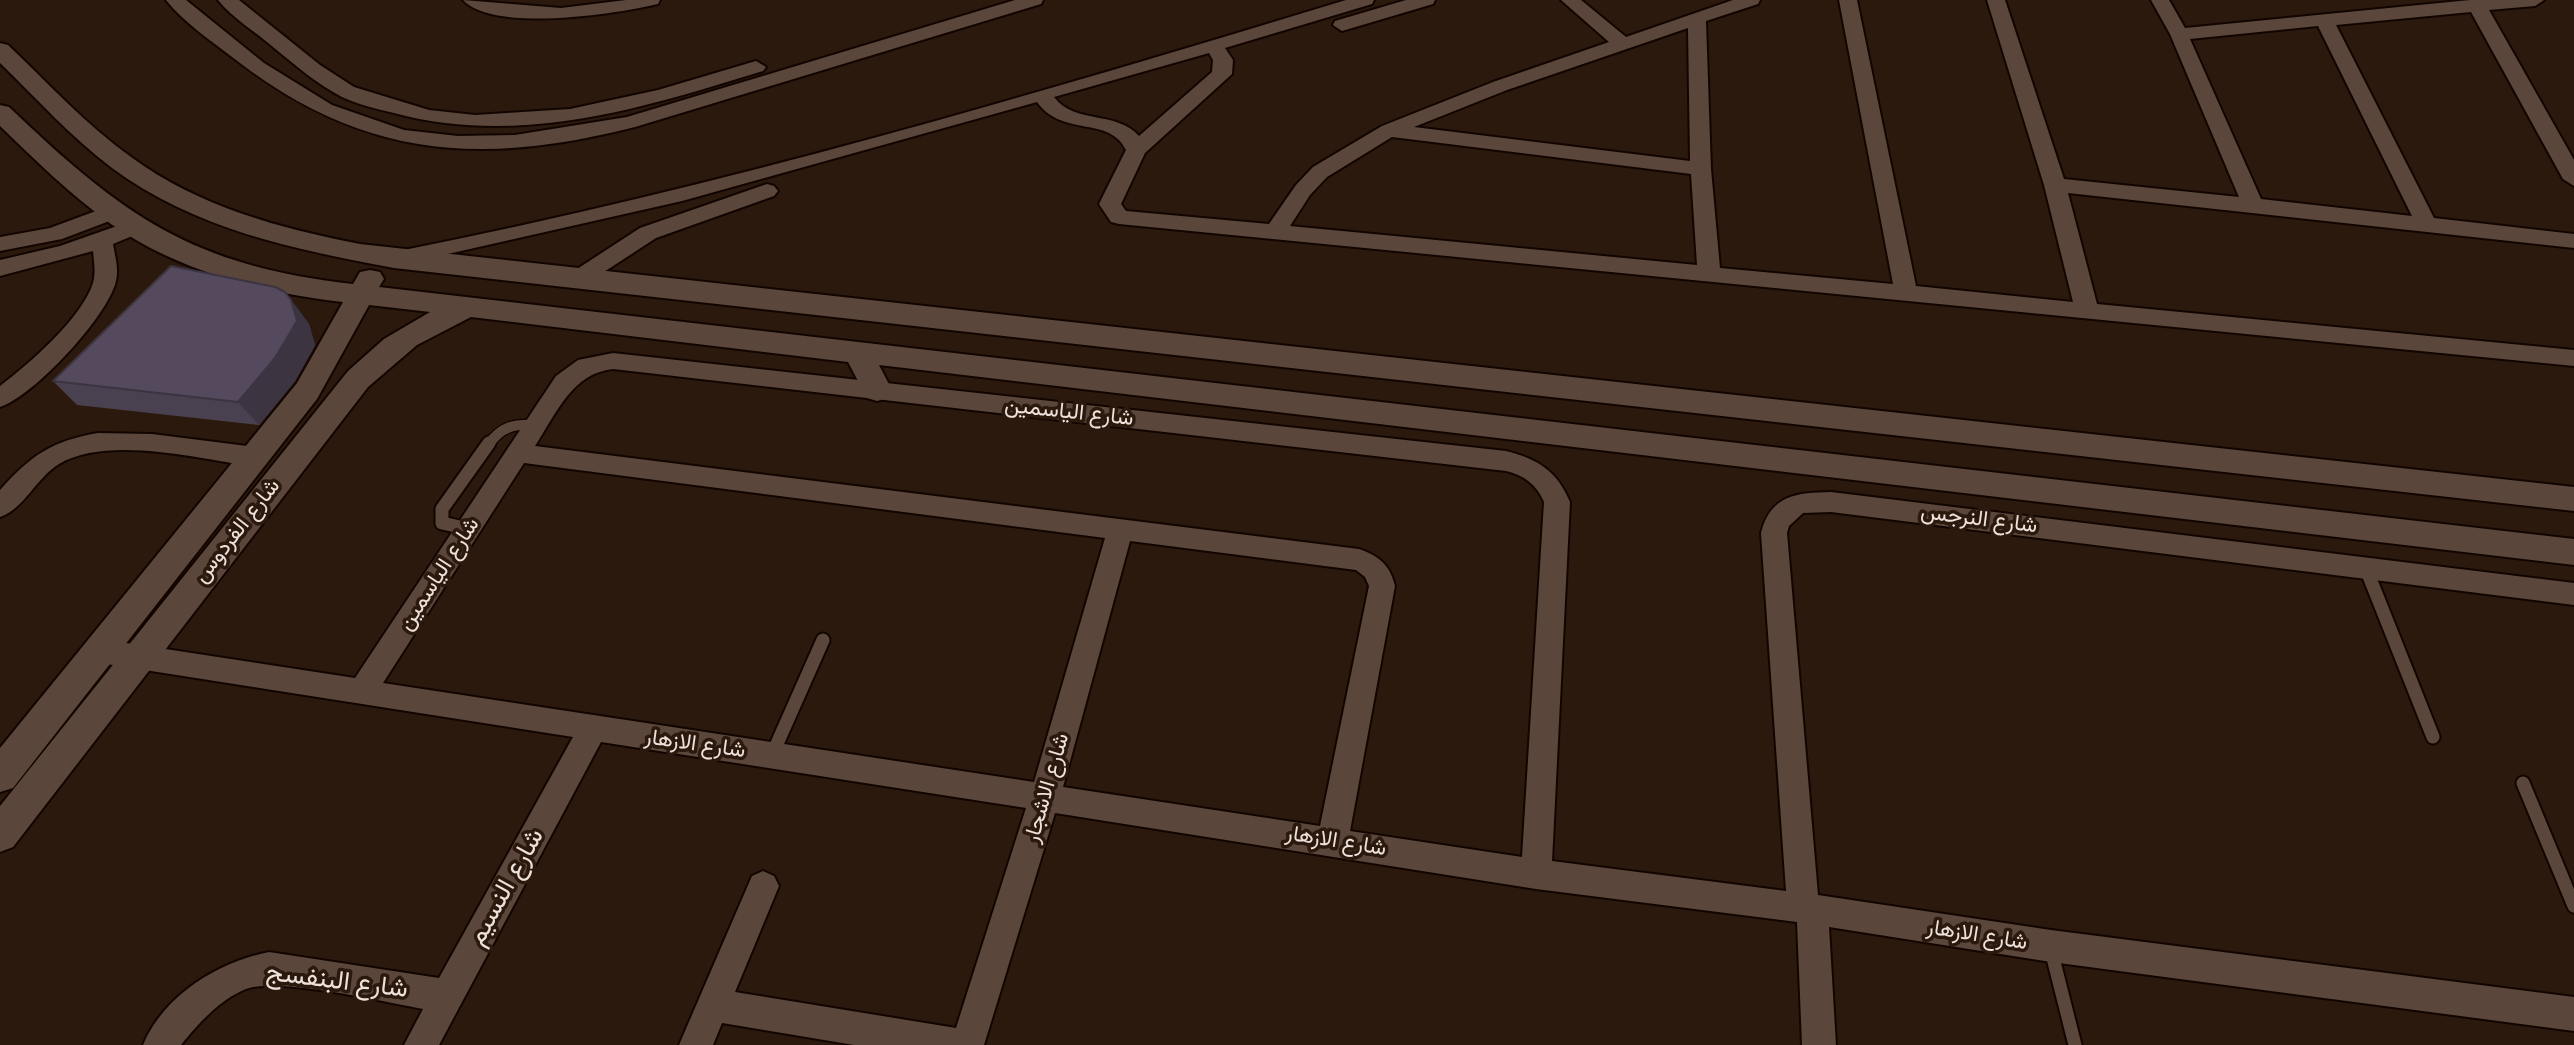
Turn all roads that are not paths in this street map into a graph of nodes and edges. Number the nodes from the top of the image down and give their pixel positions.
1 (175, 0) edge
2 (227, 0) edge
3 (472, 0) edge
4 (651, 0) edge
5 (978, 0) edge
6 (1034, 0) edge
7 (1365, 0) edge
8 (1426, 0) edge
9 (1570, 0) edge
10 (1751, 0) edge
11 (1848, 0) edge
12 (1996, 0) edge
13 (2160, 0) edge
14 (2535, 0) edge
15 (2476, 4) junction
16 (1697, 17) junction
17 (2324, 19) junction
18 (920, 26) junction
19 (2179, 34) junction
20 (1623, 44) junction
21 (0, 50) edge
22 (1219, 54) junction
23 (1048, 102) junction
24 (0, 112) edge
25 (1389, 130) junction
26 (1136, 150) junction
27 (1701, 169) junction
28 (2574, 179) edge
29 (2055, 185) junction
30 (2253, 205) junction
31 (123, 220) junction
32 (2426, 223) junction
33 (1276, 231) junction
34 (102, 241) junction
35 (2574, 241) edge
36 (0, 244) edge
37 (394, 259) junction
38 (0, 268) edge
39 (511, 271) junction
40 (1709, 276) junction
41 (579, 278) junction
42 (1906, 293) junction
43 (359, 297) junction
44 (469, 308) junction
45 (2087, 310) junction
46 (858, 353) junction
47 (2574, 358) edge
48 (877, 390) junction
49 (0, 398) edge
50 (1438, 418) junction
51 (537, 425) junction
52 (518, 453) junction
53 (1434, 453) junction
54 (255, 457) junction
55 (2005, 484) junction
56 (2574, 499) edge
57 (0, 507) edge
58 (2011, 523) junction
59 (469, 529) junction
60 (1120, 530) junction
61 (2574, 552) edge
62 (2367, 571) junction
63 (2574, 594) edge
64 (823, 640) dead end
65 (100, 651) junction
66 (138, 657) junction
67 (363, 690) junction
68 (592, 730) junction
69 (2433, 737) dead end
70 (772, 755) junction
71 (0, 776) edge
72 (2523, 783) dead end
73 (1045, 797) junction
74 (0, 835) edge
75 (1333, 840) junction
76 (1536, 874) junction
77 (763, 886) dead end
78 (2574, 906) edge
79 (1807, 909) junction
80 (2051, 946) junction
81 (447, 996) junction
82 (712, 1005) junction
83 (2574, 1014) edge
84 (160, 1045) edge
85 (421, 1045) edge
86 (696, 1045) edge
87 (956, 1045) edge
88 (967, 1045) edge
89 (1819, 1045) edge
90 (2075, 1045) edge

1 - 18 street
2 - 18 street
3 - 4 street
5 - 18 street
6 - 18 street
7 - 22 street
8 - 22 street
9 - 20 street
10 - 16 street
11 - 42 street
12 - 29 street
13 - 19 street
14 - 15 street
15 - 17 street
15 - 28 street
16 - 20 street
16 - 27 street
17 - 19 street
17 - 32 street
19 - 30 street
20 - 25 street
21 - 37 street
22 - 23 street
22 - 26 street
23 - 26 street
23 - 37 street
23 - 41 street
24 - 31 street
25 - 27 street
25 - 33 street
26 - 33 street
27 - 40 street
29 - 30 street
29 - 45 street
30 - 32 street
31 - 34 street
31 - 36 street
31 - 43 street
32 - 35 street
33 - 40 street
34 - 38 street
34 - 49 street
37 - 39 street
37 - 43 street, شارع الفردوس
39 - 41 street
39 - 44 street, شارع الفردوس
40 - 42 street
41 - 56 street
42 - 45 street
43 - 44 street
43 - 54 street, شارع الفردوس
44 - 46 street
44 - 66 street, شارع الفردوس
45 - 47 street
46 - 48 street
46 - 50 street
48 - 51 street, شارع الياسمين
48 - 53 street, شارع الياسمين
50 - 53 street
50 - 55 street
51 - 52 street, شارع الياسمين
51 - 59 lane
52 - 59 street, شارع الياسمين
52 - 60 street
53 - 76 street, شارع الياسمين
54 - 57 street
54 - 65 street, شارع الفردوس
55 - 58 street
55 - 61 street
58 - 62 street, شارع النرجس
58 - 79 street, شارع النرجس
59 - 67 street, شارع الياسمين
60 - 73 street, شارع الاشجار
60 - 75 street
62 - 63 street, شارع النرجس
62 - 69 lane
64 - 70 lane
65 - 66 street, شارع الازهار
65 - 71 street, شارع الفردوس
66 - 67 street, شارع الازهار
66 - 74 street, شارع الفردوس
67 - 68 street, شارع الازهار
68 - 70 street, شارع الازهار
68 - 81 street, شارع النسيم
70 - 73 street, شارع الازهار
72 - 78 lane
73 - 75 street, شارع الازهار
73 - 88 street, شارع الاشجار
75 - 76 street, شارع الازهار
76 - 79 street, شارع الازهار
77 - 82 street
79 - 80 street, شارع الازهار
79 - 89 street
80 - 83 street, شارع الازهار
80 - 90 lane
81 - 84 street, شارع البنفسج
81 - 85 street, شارع النسيم
82 - 86 street
82 - 87 street

